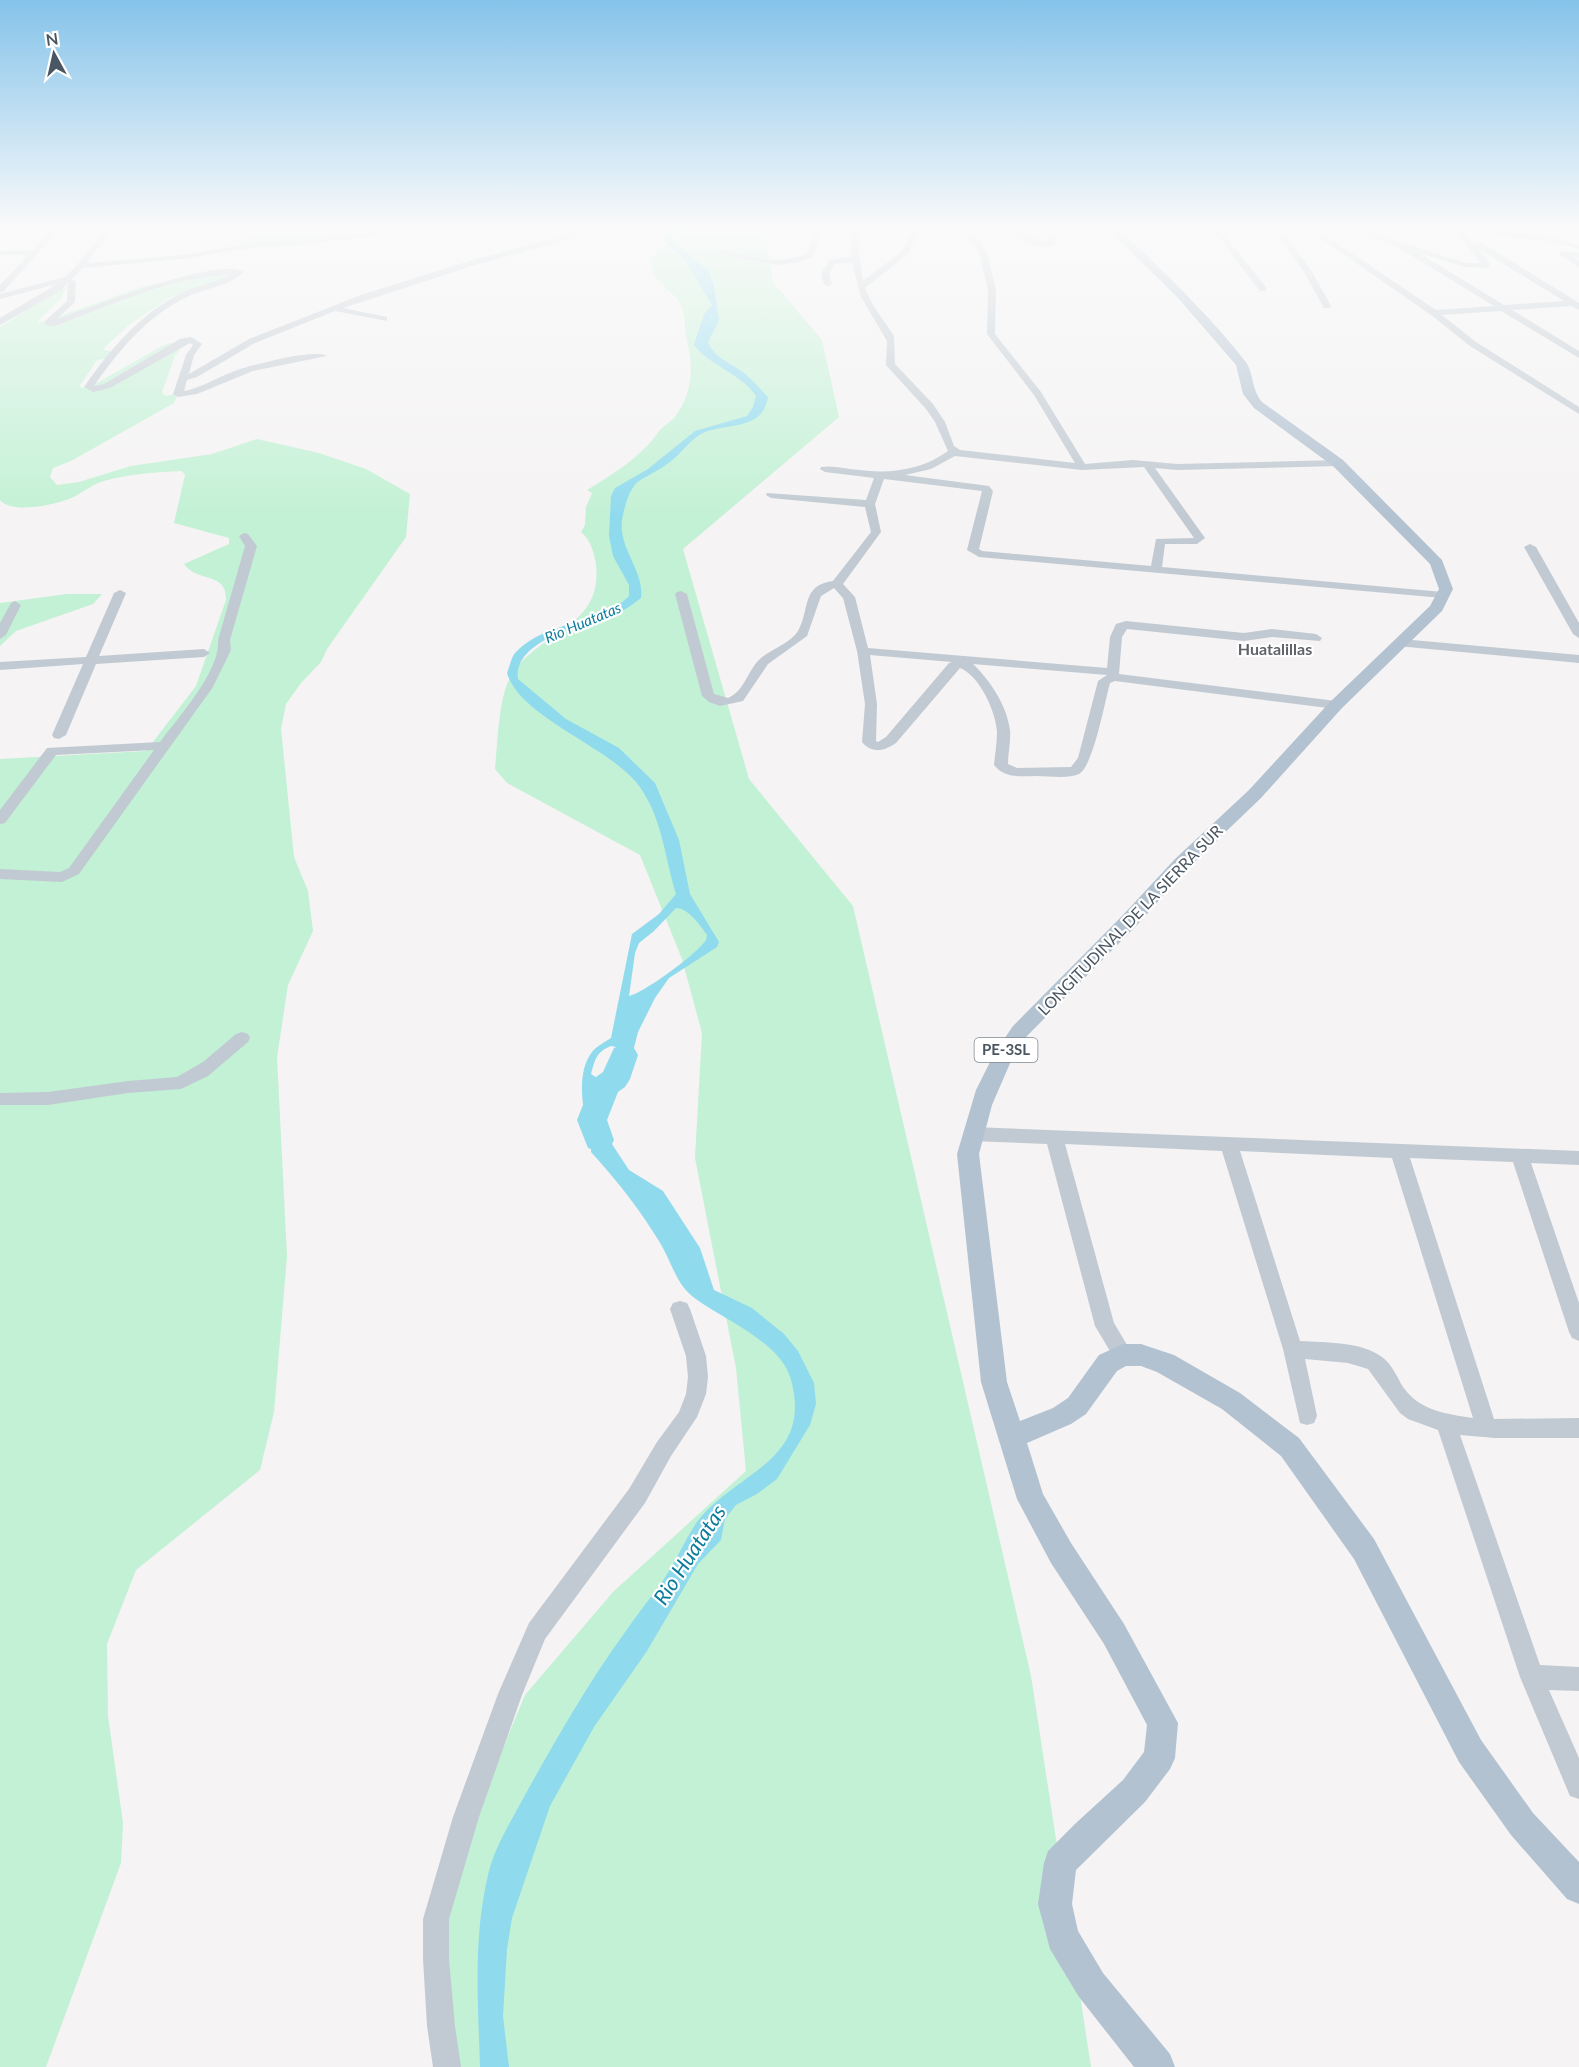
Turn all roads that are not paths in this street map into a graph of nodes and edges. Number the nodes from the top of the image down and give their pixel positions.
1 (142, 323) edge
2 (297, 323) edge
3 (882, 323) edge
4 (991, 323) edge
5 (1206, 323) edge
6 (1447, 323) edge
7 (1531, 323) edge
8 (1579, 355) edge
9 (322, 356) dead end
10 (182, 379) junction
11 (1567, 394) dead end
12 (1556, 395) junction
13 (1579, 411) edge
14 (954, 452) junction
15 (1338, 463) junction
16 (1148, 465) junction
17 (1082, 467) junction
18 (825, 469) dead end
19 (880, 475) junction
20 (771, 495) dead end
21 (870, 504) junction
22 (244, 536) dead end
23 (1530, 547) dead end
24 (1156, 569) junction
25 (837, 584) junction
26 (120, 594) dead end
27 (681, 594) dead end
28 (1443, 595) junction
29 (15, 605) dead end
30 (1579, 634) edge
31 (0, 635) edge
32 (1316, 638) dead end
33 (1401, 644) junction
34 (863, 651) junction
35 (204, 653) dead end
36 (1579, 659) edge
37 (90, 661) junction
38 (0, 666) edge
39 (1113, 675) junction
40 (1336, 705) junction
41 (59, 735) dead end
42 (162, 746) junction
43 (0, 820) edge
44 (0, 874) edge
45 (242, 1038) dead end
46 (0, 1099) edge
47 (972, 1134) junction
48 (1054, 1137) junction
49 (1228, 1143) junction
50 (1399, 1151) junction
51 (1520, 1156) junction
52 (1579, 1158) edge
53 (680, 1308) dead end
54 (1579, 1332) edge
55 (1293, 1349) junction
56 (1123, 1355) junction
57 (1307, 1416) dead end
58 (1446, 1425) junction
59 (1486, 1427) junction
60 (1579, 1428) edge
61 (1010, 1437) junction
62 (1532, 1677) junction
63 (1579, 1679) edge
64 (1579, 1787) edge
65 (1579, 1887) edge
66 (447, 2067) edge
67 (1157, 2067) edge

1 - 10 street
2 - 10 street
3 - 14 street
4 - 17 street
5 - 15 main road
6 - 12 street
7 - 8 street
9 - 10 street
11 - 12 street
12 - 13 street
14 - 17 street
14 - 19 street
15 - 16 street
15 - 28 main road
16 - 17 street
16 - 24 street
18 - 19 street
19 - 21 street
19 - 24 street
20 - 21 street
21 - 25 street
22 - 42 street
23 - 30 street
24 - 28 street
25 - 27 street
25 - 34 street
26 - 37 street
28 - 33 main road, LONGITUDINAL DE LA SIERRA SUR / PE-3SL
29 - 31 street
32 - 39 street
33 - 36 street
33 - 40 main road, LONGITUDINAL DE LA SIERRA SUR / PE-3SL
34 - 39 street
34 - 39 street
35 - 37 street
37 - 38 street
37 - 41 street
39 - 40 street
40 - 47 main road, LONGITUDINAL DE LA SIERRA SUR / PE-3SL
42 - 43 street
42 - 44 street
45 - 46 street
47 - 48 street
47 - 61 main road, LONGITUDINAL DE LA SIERRA SUR / PE-3SL
48 - 49 street
48 - 56 street
49 - 50 street
49 - 55 street
50 - 51 street
50 - 59 street
51 - 52 street
51 - 54 street
53 - 66 street
55 - 57 street
55 - 58 street
56 - 61 main road
56 - 65 main road
58 - 59 street
58 - 62 street
59 - 60 street
61 - 67 main road, LONGITUDINAL DE LA SIERRA SUR / PE-3SL
62 - 63 street
62 - 64 street

